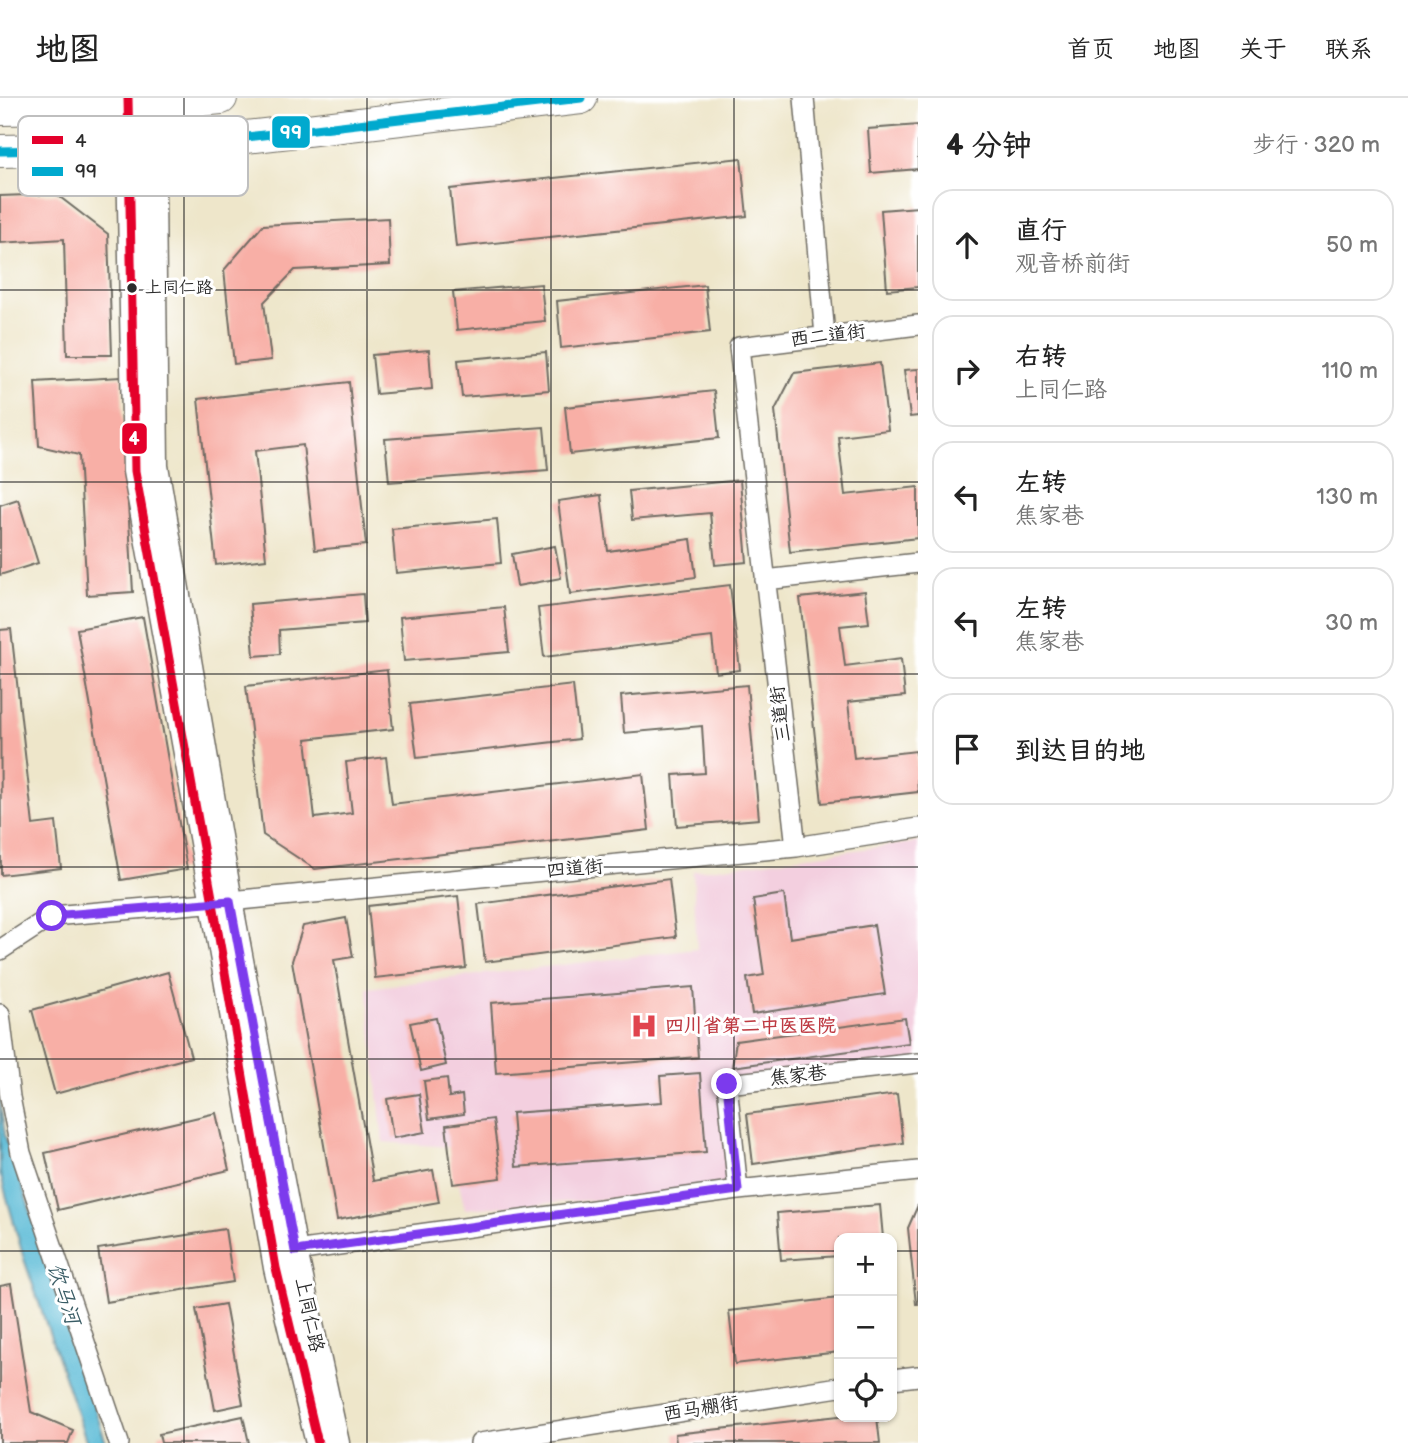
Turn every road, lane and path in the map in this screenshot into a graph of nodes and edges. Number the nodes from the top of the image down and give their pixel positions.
1 (221, 98) edge
2 (581, 98) edge
3 (804, 98) edge
4 (140, 102) edge
5 (0, 109) edge
6 (248, 136) edge
7 (0, 151) edge
8 (18, 151) edge
9 (143, 196) edge
10 (918, 325) edge
11 (825, 336) junction
12 (739, 347) joint
13 (918, 563) edge
14 (765, 580) junction
15 (918, 828) edge
16 (796, 847) junction
17 (222, 902) junction
18 (0, 950) edge
19 (0, 1014) edge
20 (918, 1063) edge
21 (918, 1171) edge
22 (738, 1190) junction
23 (295, 1251) junction
24 (918, 1376) edge
25 (897, 1378) edge
26 (834, 1388) edge
27 (119, 1443) edge
28 (318, 1443) edge
29 (337, 1443) edge
30 (480, 1443) edge

1 - 4 main road
2 - 6 main road
3 - 11 street
4 - 5 main road
7 - 8 main road
9 - 17 street, 上同仁路
10 - 11 street, 西二道街
11 - 12 street, 西二道街
12 - 14 street, 三道街
13 - 14 street
14 - 16 street, 三道街
15 - 16 street, 四道街
16 - 17 street, 四道街
17 - 18 street, 四道街
17 - 23 street, 上同仁路
17 - 28 street
19 - 27 street
20 - 22 street, 焦家巷
21 - 22 street
22 - 23 street
23 - 29 street, 上同仁路
24 - 25 street
26 - 30 street, 西马棚街

